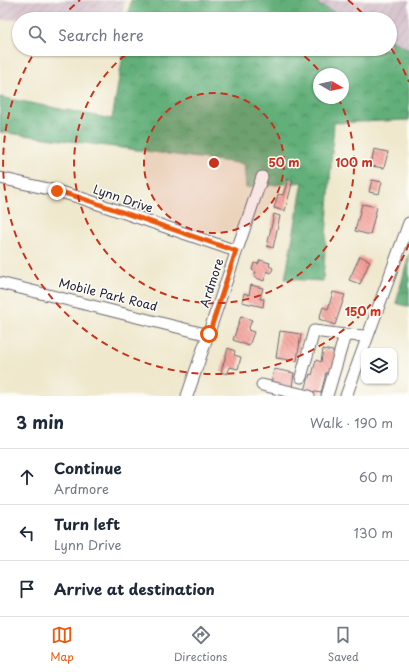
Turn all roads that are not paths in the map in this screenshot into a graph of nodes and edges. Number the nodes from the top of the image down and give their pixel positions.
1 (262, 177) dead end
2 (0, 178) edge
3 (409, 223) edge
4 (236, 251) junction
5 (0, 283) edge
6 (209, 334) junction
7 (345, 335) junction
8 (367, 336) junction
9 (334, 375) junction
10 (301, 378) dead end
11 (352, 379) junction
12 (262, 385) dead end
13 (187, 396) edge
14 (309, 396) edge
15 (327, 396) edge
16 (346, 396) edge

1 - 4 street, Ardmore
2 - 4 street, Lynn Drive
3 - 8 street
4 - 6 street, Ardmore
5 - 6 street, Mobile Park Road
6 - 13 street, Ardmore
7 - 8 street
7 - 9 street
7 - 10 street
8 - 11 street
9 - 11 street
9 - 15 street
11 - 16 street
12 - 14 street

